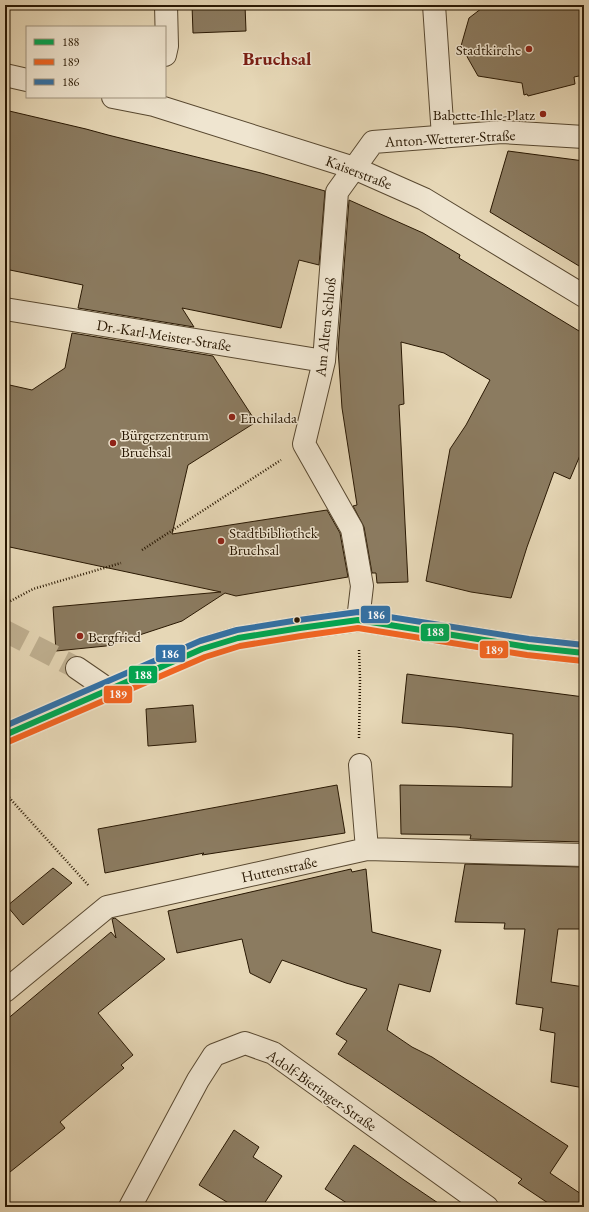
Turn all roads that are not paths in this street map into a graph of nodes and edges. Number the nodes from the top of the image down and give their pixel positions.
1 (166, 5) edge
2 (434, 5) edge
3 (166, 50) edge
4 (5, 75) edge
5 (26, 80) edge
6 (124, 98) edge
7 (155, 101) edge
8 (443, 137) junction
9 (584, 137) edge
10 (354, 168) junction
11 (584, 296) edge
12 (5, 309) edge
13 (324, 361) junction
14 (358, 620) junction
15 (584, 653) edge
16 (77, 668) tunnel mouth
17 (109, 690) junction
18 (18, 729) dead end
19 (360, 765) road end
20 (366, 850) junction
21 (584, 855) edge
22 (5, 991) edge
23 (130, 1207) edge
24 (487, 1207) edge

1 - 3 street
2 - 8 street
4 - 5 street
6 - 7 street, Kaiserstraße
7 - 10 street, Kaiserstraße
8 - 9 street, Anton-Wetterer-Straße
8 - 10 street, Anton-Wetterer-Straße
10 - 11 street, Kaiserstraße
10 - 13 street, Am Alten Schloß
12 - 13 street, Dr.-Karl-Meister-Straße
13 - 14 street, Am Alten Schloß
14 - 15 main road
14 - 17 main road
16 - 17 street
17 - 18 main road
19 - 20 street
20 - 21 street, Huttenstraße
20 - 22 street, Huttenstraße
23 - 24 street, Adolf-Bieringer-Straße

